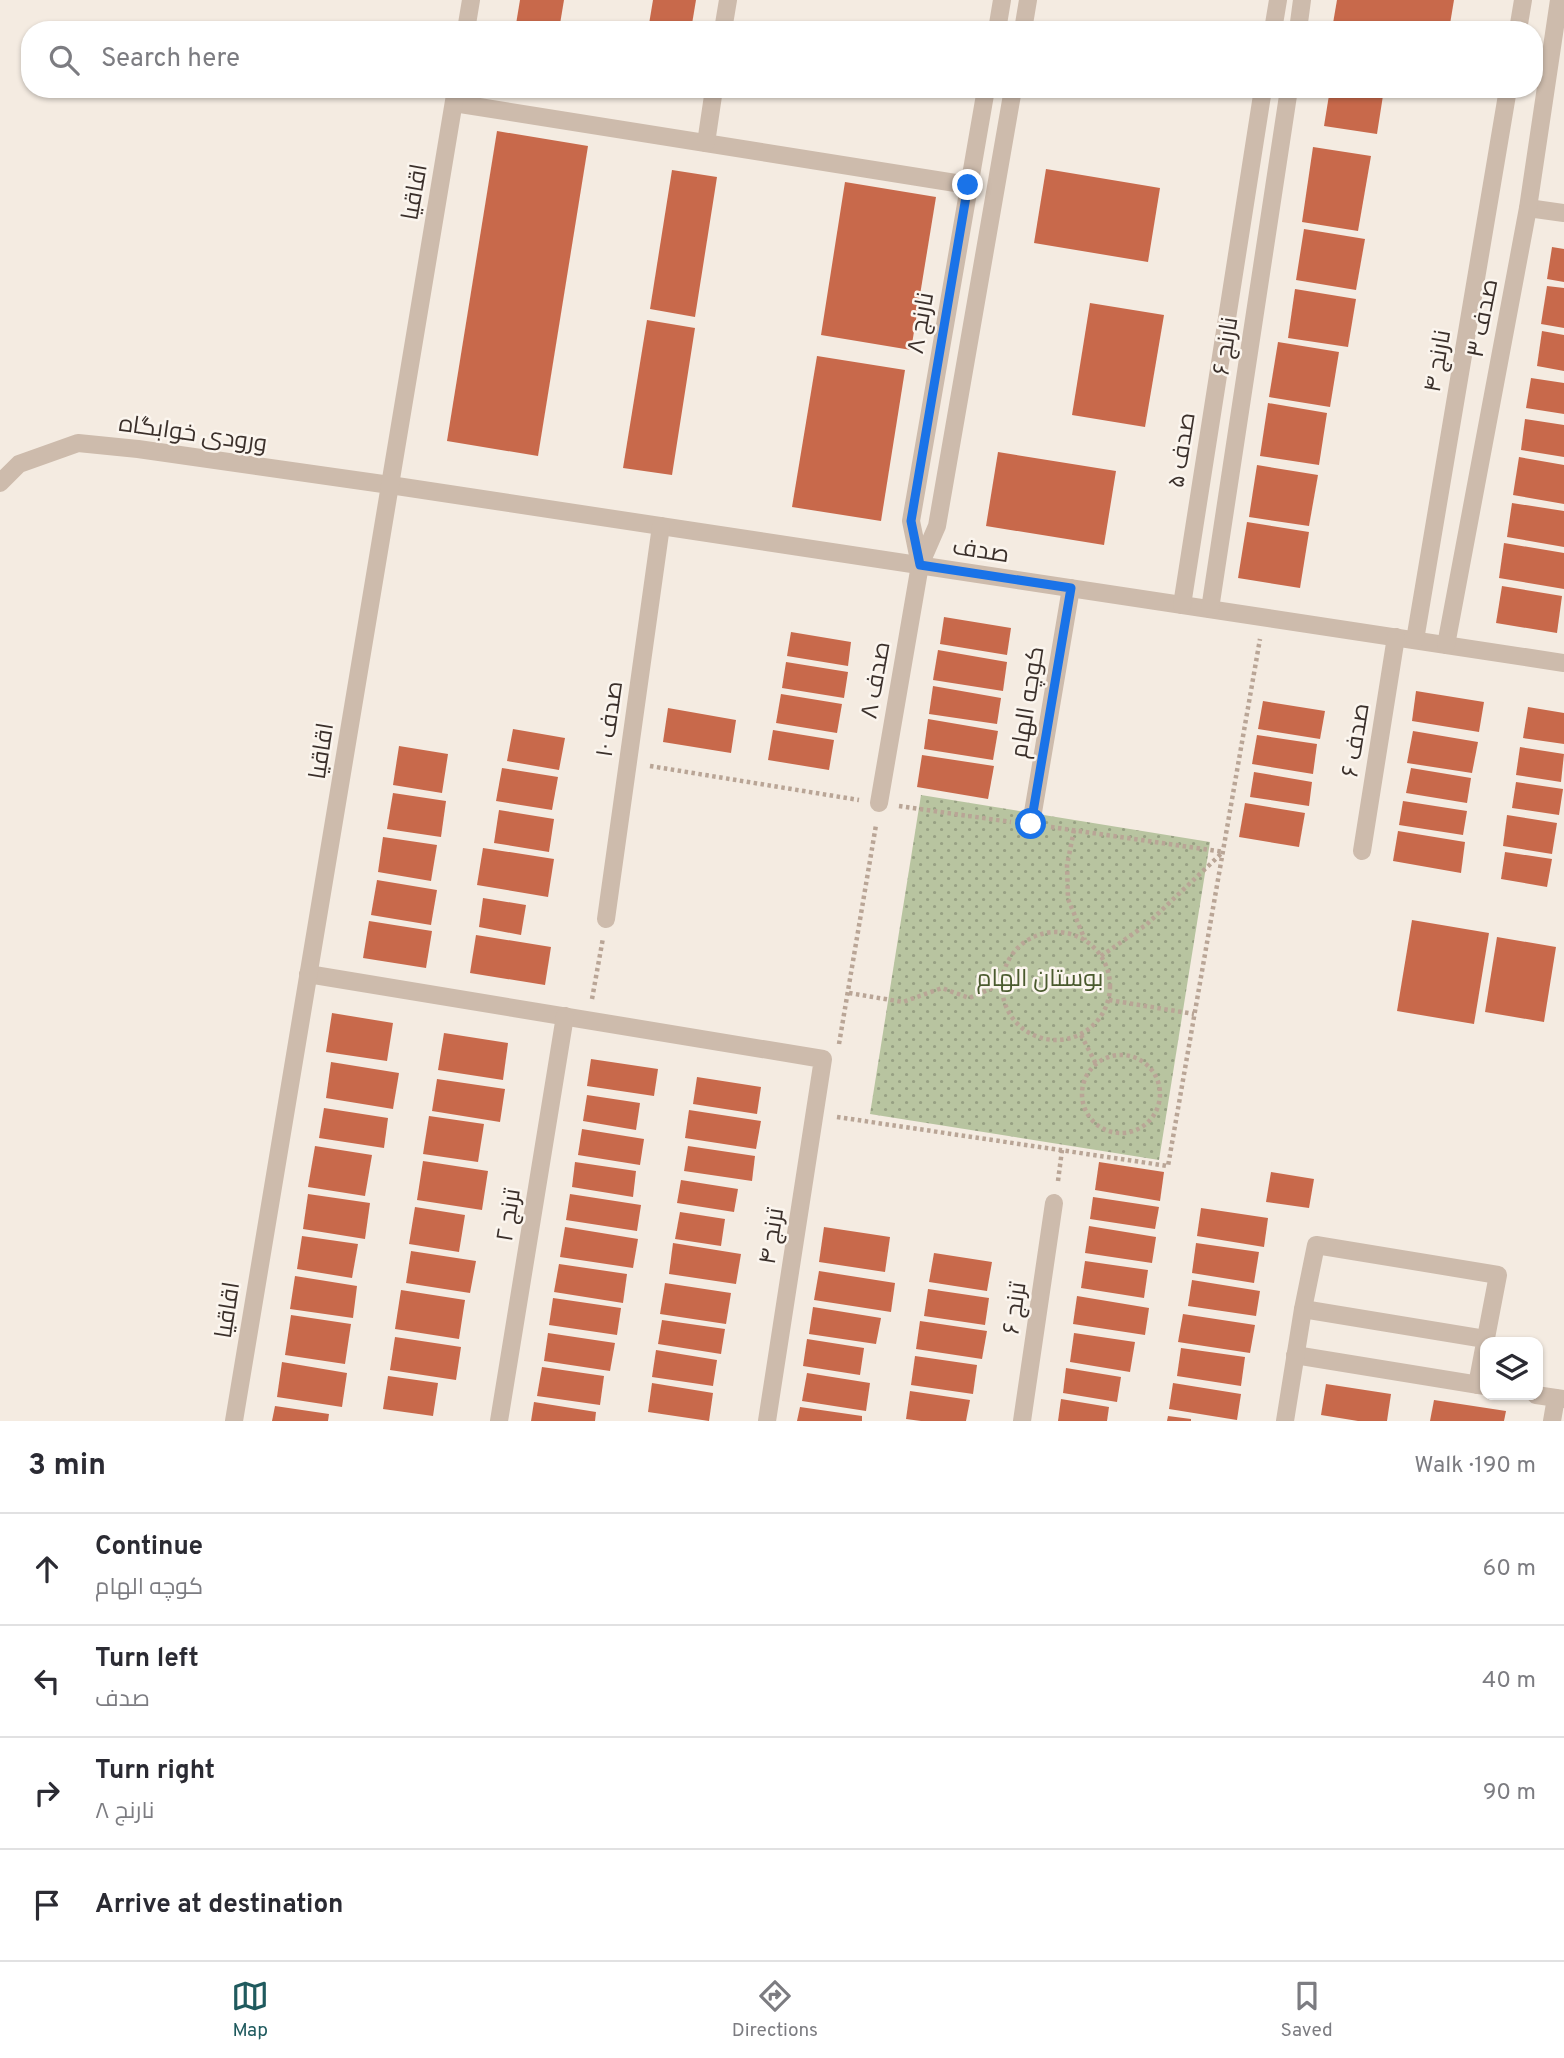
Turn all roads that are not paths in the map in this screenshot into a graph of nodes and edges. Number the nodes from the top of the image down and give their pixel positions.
1 (471, 0) edge
2 (728, 0) edge
3 (1002, 0) edge
4 (1028, 0) edge
5 (1278, 0) edge
6 (1302, 0) edge
7 (1523, 0) edge
8 (1559, 0) edge
9 (468, 21) edge
10 (724, 21) edge
11 (998, 21) edge
12 (1024, 21) edge
13 (1274, 21) edge
14 (1299, 21) edge
15 (1520, 21) edge
16 (455, 98) edge
17 (466, 98) edge
18 (713, 98) edge
19 (984, 98) edge
20 (1011, 98) edge
21 (1263, 98) edge
22 (1288, 98) edge
23 (1506, 98) edge
24 (706, 143) junction
25 (968, 185) junction
26 (1528, 208) junction
27 (1564, 213) edge
28 (0, 483) edge
29 (390, 485) junction
30 (661, 526) junction
31 (920, 565) junction
32 (1071, 588) junction
33 (1182, 605) junction
34 (1210, 609) junction
35 (1396, 637) junction
36 (1415, 640) junction
37 (1446, 645) junction
38 (1564, 663) edge
39 (879, 803) road end
40 (1031, 824) road end
41 (1362, 851) dead end
42 (606, 919) road end
43 (308, 974) junction
44 (565, 1016) junction
45 (1054, 1203) road end
46 (1303, 1309) junction
47 (1485, 1337) edge
48 (1480, 1338) edge
49 (1295, 1355) junction
50 (1480, 1386) edge
51 (1560, 1399) edge
52 (234, 1421) edge
53 (499, 1421) edge
54 (768, 1421) edge
55 (1022, 1421) edge
56 (1285, 1421) edge
57 (1552, 1421) edge

1 - 9 street
2 - 10 street
3 - 11 street
4 - 12 street
5 - 13 street
6 - 14 street
7 - 15 street
8 - 26 street, صدف ۳
16 - 29 street, اقاقیا
17 - 24 street
18 - 24 street
19 - 25 street, نارنج ۸
20 - 31 street
21 - 33 street, صدف ۵
22 - 34 street, نارنج ۶
23 - 36 street, نارنج ۴
24 - 25 street
25 - 31 street, نارنج ۸
26 - 27 street
26 - 37 street, صدف ۳
28 - 29 street, ورودی خوابگاه
29 - 30 street, صدف
29 - 43 street, اقاقیا
30 - 31 street, صدف
30 - 42 street, صدف ۱۰
31 - 32 street, صدف
31 - 39 street, صدف ۸
32 - 33 street, صدف
32 - 40 street, کوچه الهام
33 - 34 street, صدف
34 - 35 street, صدف
35 - 36 street, صدف
35 - 41 street, صدف ۶
36 - 37 street, صدف
37 - 38 street, صدف
43 - 44 street
43 - 52 street, اقاقیا
44 - 53 street, ترنج ۲
44 - 54 street, ترنج ۴
45 - 55 street, ترنج ۶
46 - 47 street
46 - 48 street
46 - 49 street
49 - 50 street
49 - 56 street
51 - 57 street

